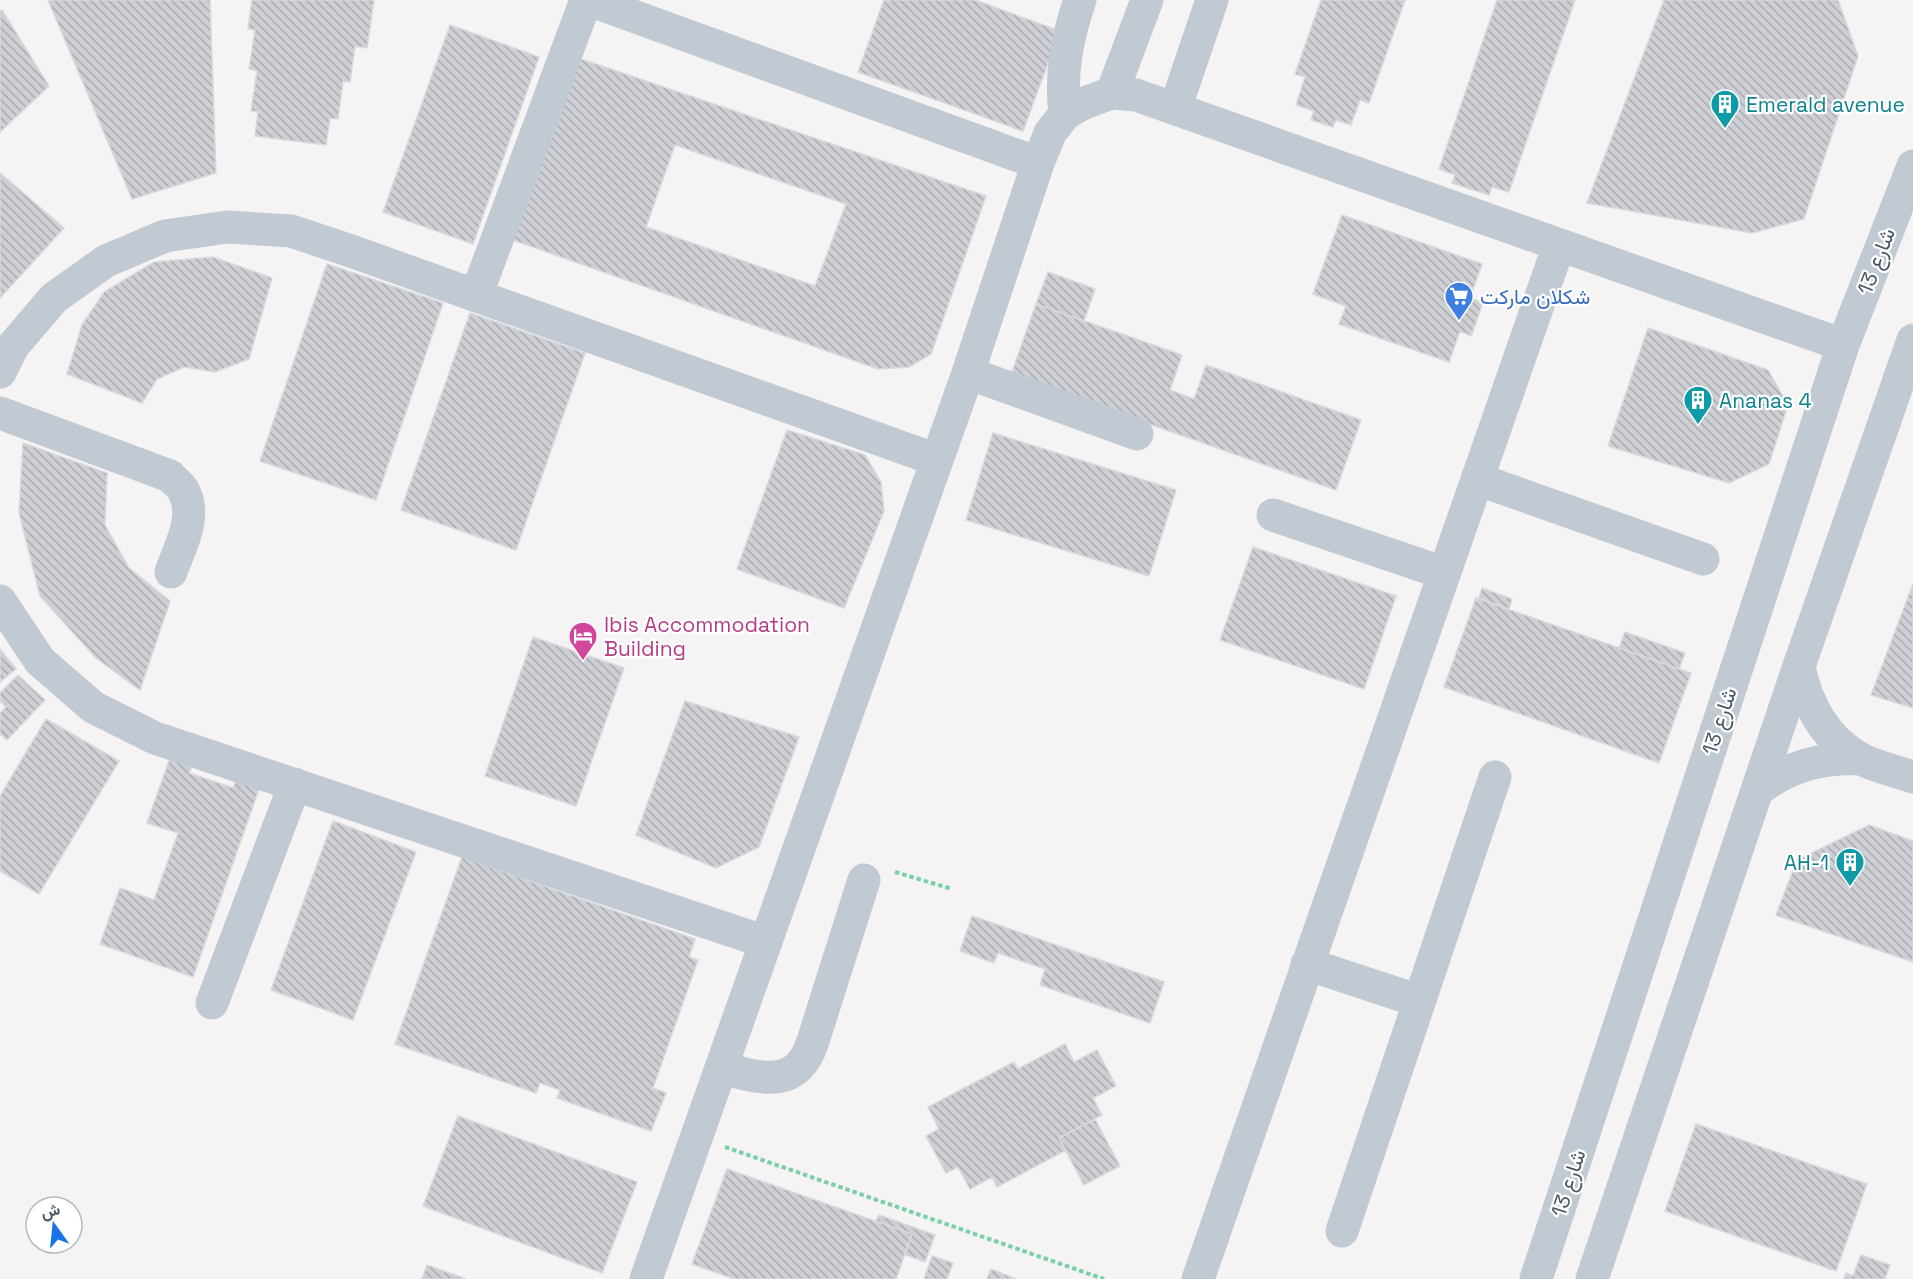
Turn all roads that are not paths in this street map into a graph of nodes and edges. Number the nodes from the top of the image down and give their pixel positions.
1 (587, 0) edge
2 (1080, 0) edge
3 (1092, 0) edge
4 (1147, 0) edge
5 (1212, 0) edge
6 (1087, 103) junction
7 (1175, 109) junction
8 (1038, 163) junction
9 (1913, 166) edge
10 (1559, 245) junction
11 (477, 296) junction
12 (1913, 340) edge
13 (1843, 345) junction
14 (0, 372) edge
15 (968, 373) junction
16 (0, 413) edge
17 (1137, 434) dead end
18 (938, 460) junction
19 (1477, 479) junction
20 (1273, 515) dead end
21 (1703, 560) dead end
22 (171, 572) dead end
23 (1444, 573) junction
24 (0, 602) edge
25 (1799, 666) junction
26 (1861, 759) junction
27 (1495, 777) dead end
28 (1913, 777) edge
29 (295, 784) junction
30 (1758, 790) junction
31 (864, 880) dead end
32 (766, 942) junction
33 (1307, 964) junction
34 (1419, 1001) junction
35 (212, 1003) dead end
36 (721, 1068) junction
37 (1342, 1231) dead end
38 (646, 1279) edge
39 (1198, 1279) edge
40 (1536, 1279) edge
41 (1592, 1279) edge

1 - 8 street
1 - 11 street
2 - 6 street
3 - 6 street
4 - 6 street
5 - 7 street
6 - 7 street
6 - 8 street
7 - 10 street
8 - 15 street
9 - 13 street, شارع 13
10 - 13 street
10 - 19 street
11 - 14 street
11 - 18 street
12 - 25 street
13 - 40 street, شارع 13
15 - 17 street
15 - 18 street
16 - 22 street
18 - 32 street
19 - 21 street
19 - 23 street
20 - 23 street
23 - 33 street
24 - 29 street
25 - 26 street
25 - 30 street
26 - 28 street
26 - 30 street
27 - 34 street
29 - 32 street
29 - 35 street
30 - 41 street
31 - 36 street
32 - 36 street
33 - 34 street
33 - 39 street
34 - 37 street
36 - 38 street

